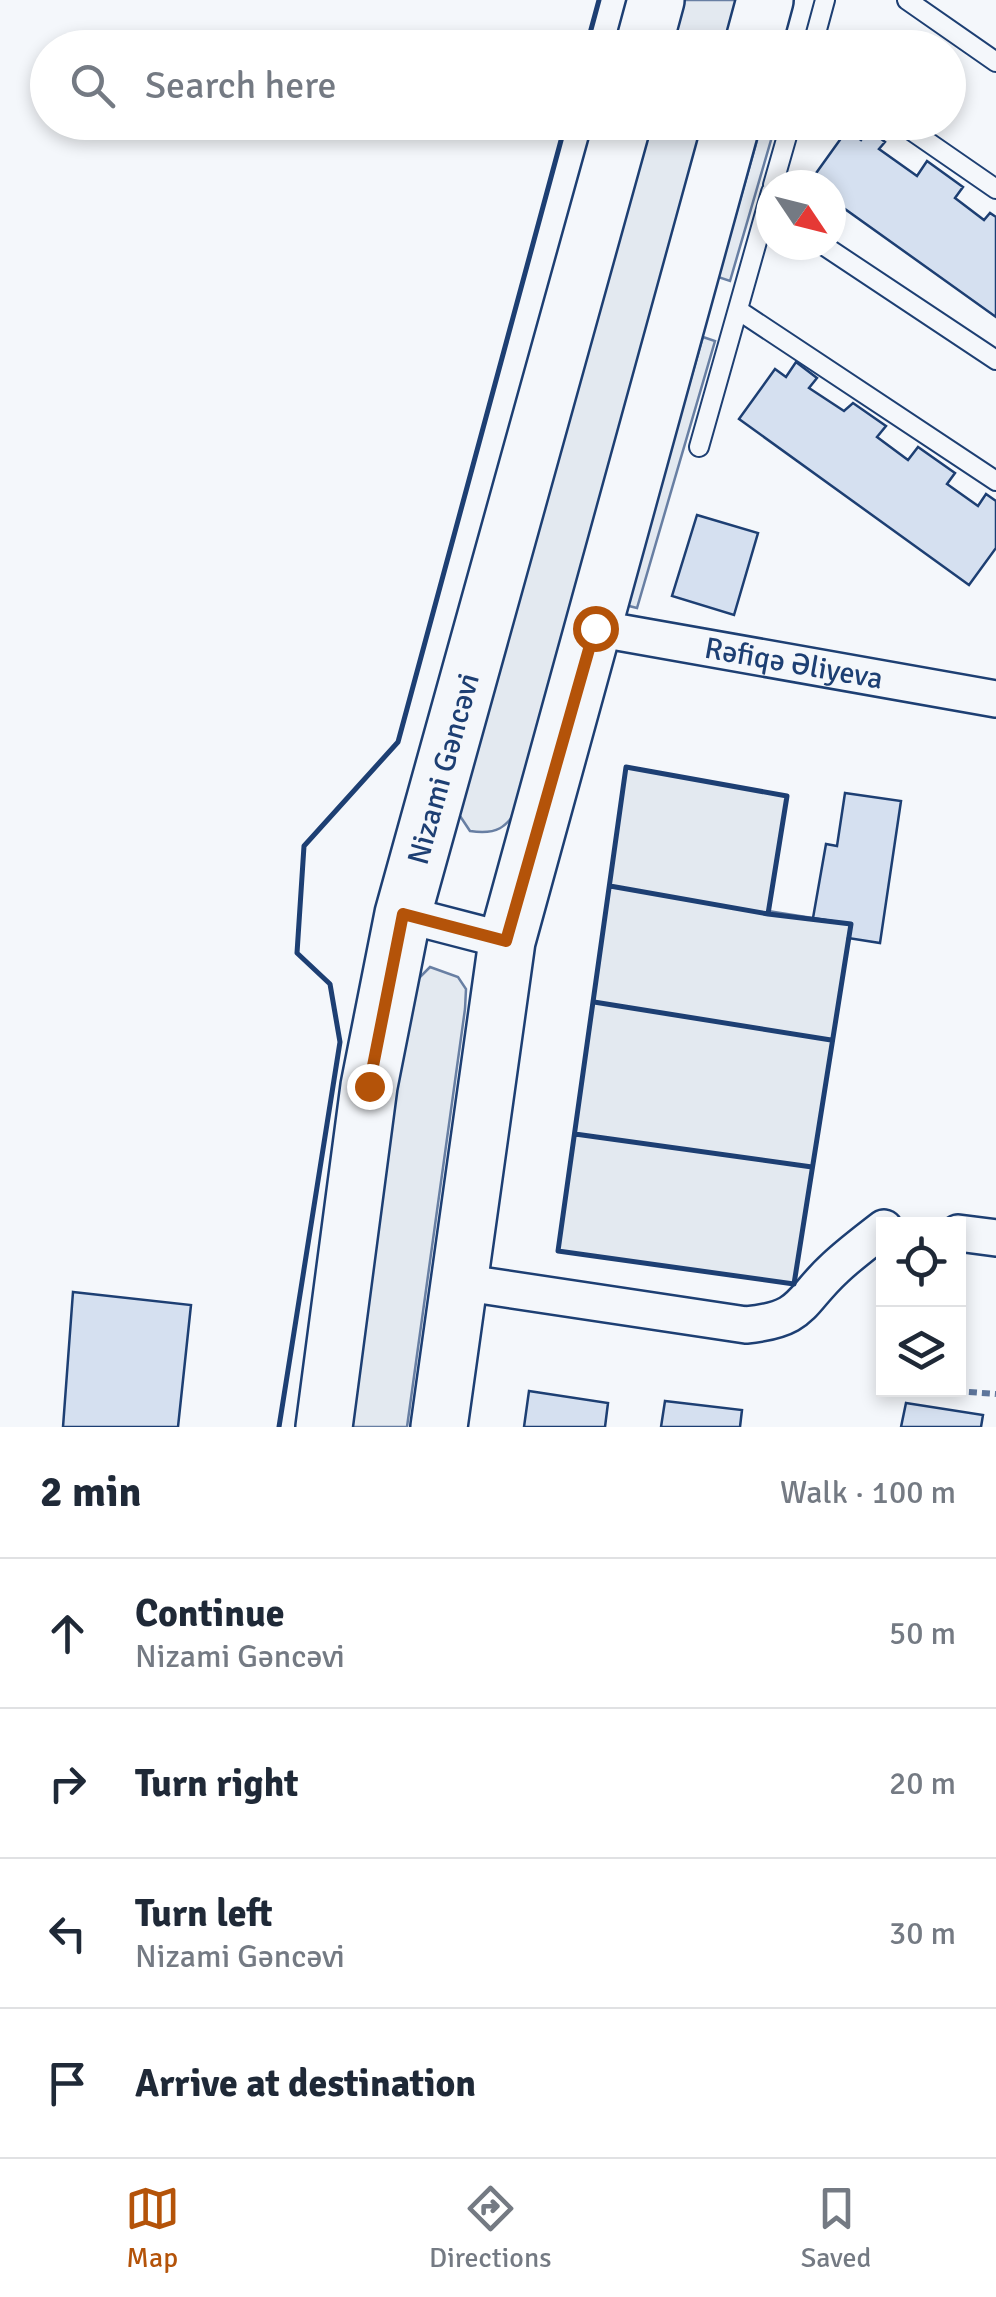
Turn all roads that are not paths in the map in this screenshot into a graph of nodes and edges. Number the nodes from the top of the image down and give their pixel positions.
1 (656, 0) edge
2 (765, 0) edge
3 (825, 0) edge
4 (906, 0) edge
5 (648, 30) edge
6 (757, 30) edge
7 (817, 30) edge
8 (950, 30) edge
9 (966, 41) edge
10 (996, 62) edge
11 (618, 140) edge
12 (727, 140) edge
13 (786, 140) edge
14 (925, 140) edge
15 (778, 170) edge
16 (996, 189) edge
17 (756, 248) edge
18 (846, 260) edge
19 (738, 310) junction
20 (996, 360) edge
21 (699, 447) dead end
22 (996, 480) edge
23 (595, 628) junction
24 (996, 699) edge
25 (403, 914) junction
26 (506, 941) junction
27 (876, 1234) edge
28 (966, 1234) edge
29 (996, 1238) edge
30 (460, 1282) junction
31 (324, 1427) edge
32 (439, 1427) edge

1 - 5 main road
2 - 6 main road
3 - 7 lane
4 - 8 lane
9 - 10 lane
11 - 25 main road, Nizami Gəncəvi
12 - 23 main road
13 - 15 lane
14 - 16 lane
17 - 19 lane
18 - 20 lane
19 - 21 lane
19 - 22 lane
23 - 24 street, Rəfiqə Əliyeva
23 - 26 main road
25 - 26 street
25 - 31 main road, Nizami Gəncəvi
26 - 30 main road
27 - 30 street
28 - 29 street
30 - 32 main road

